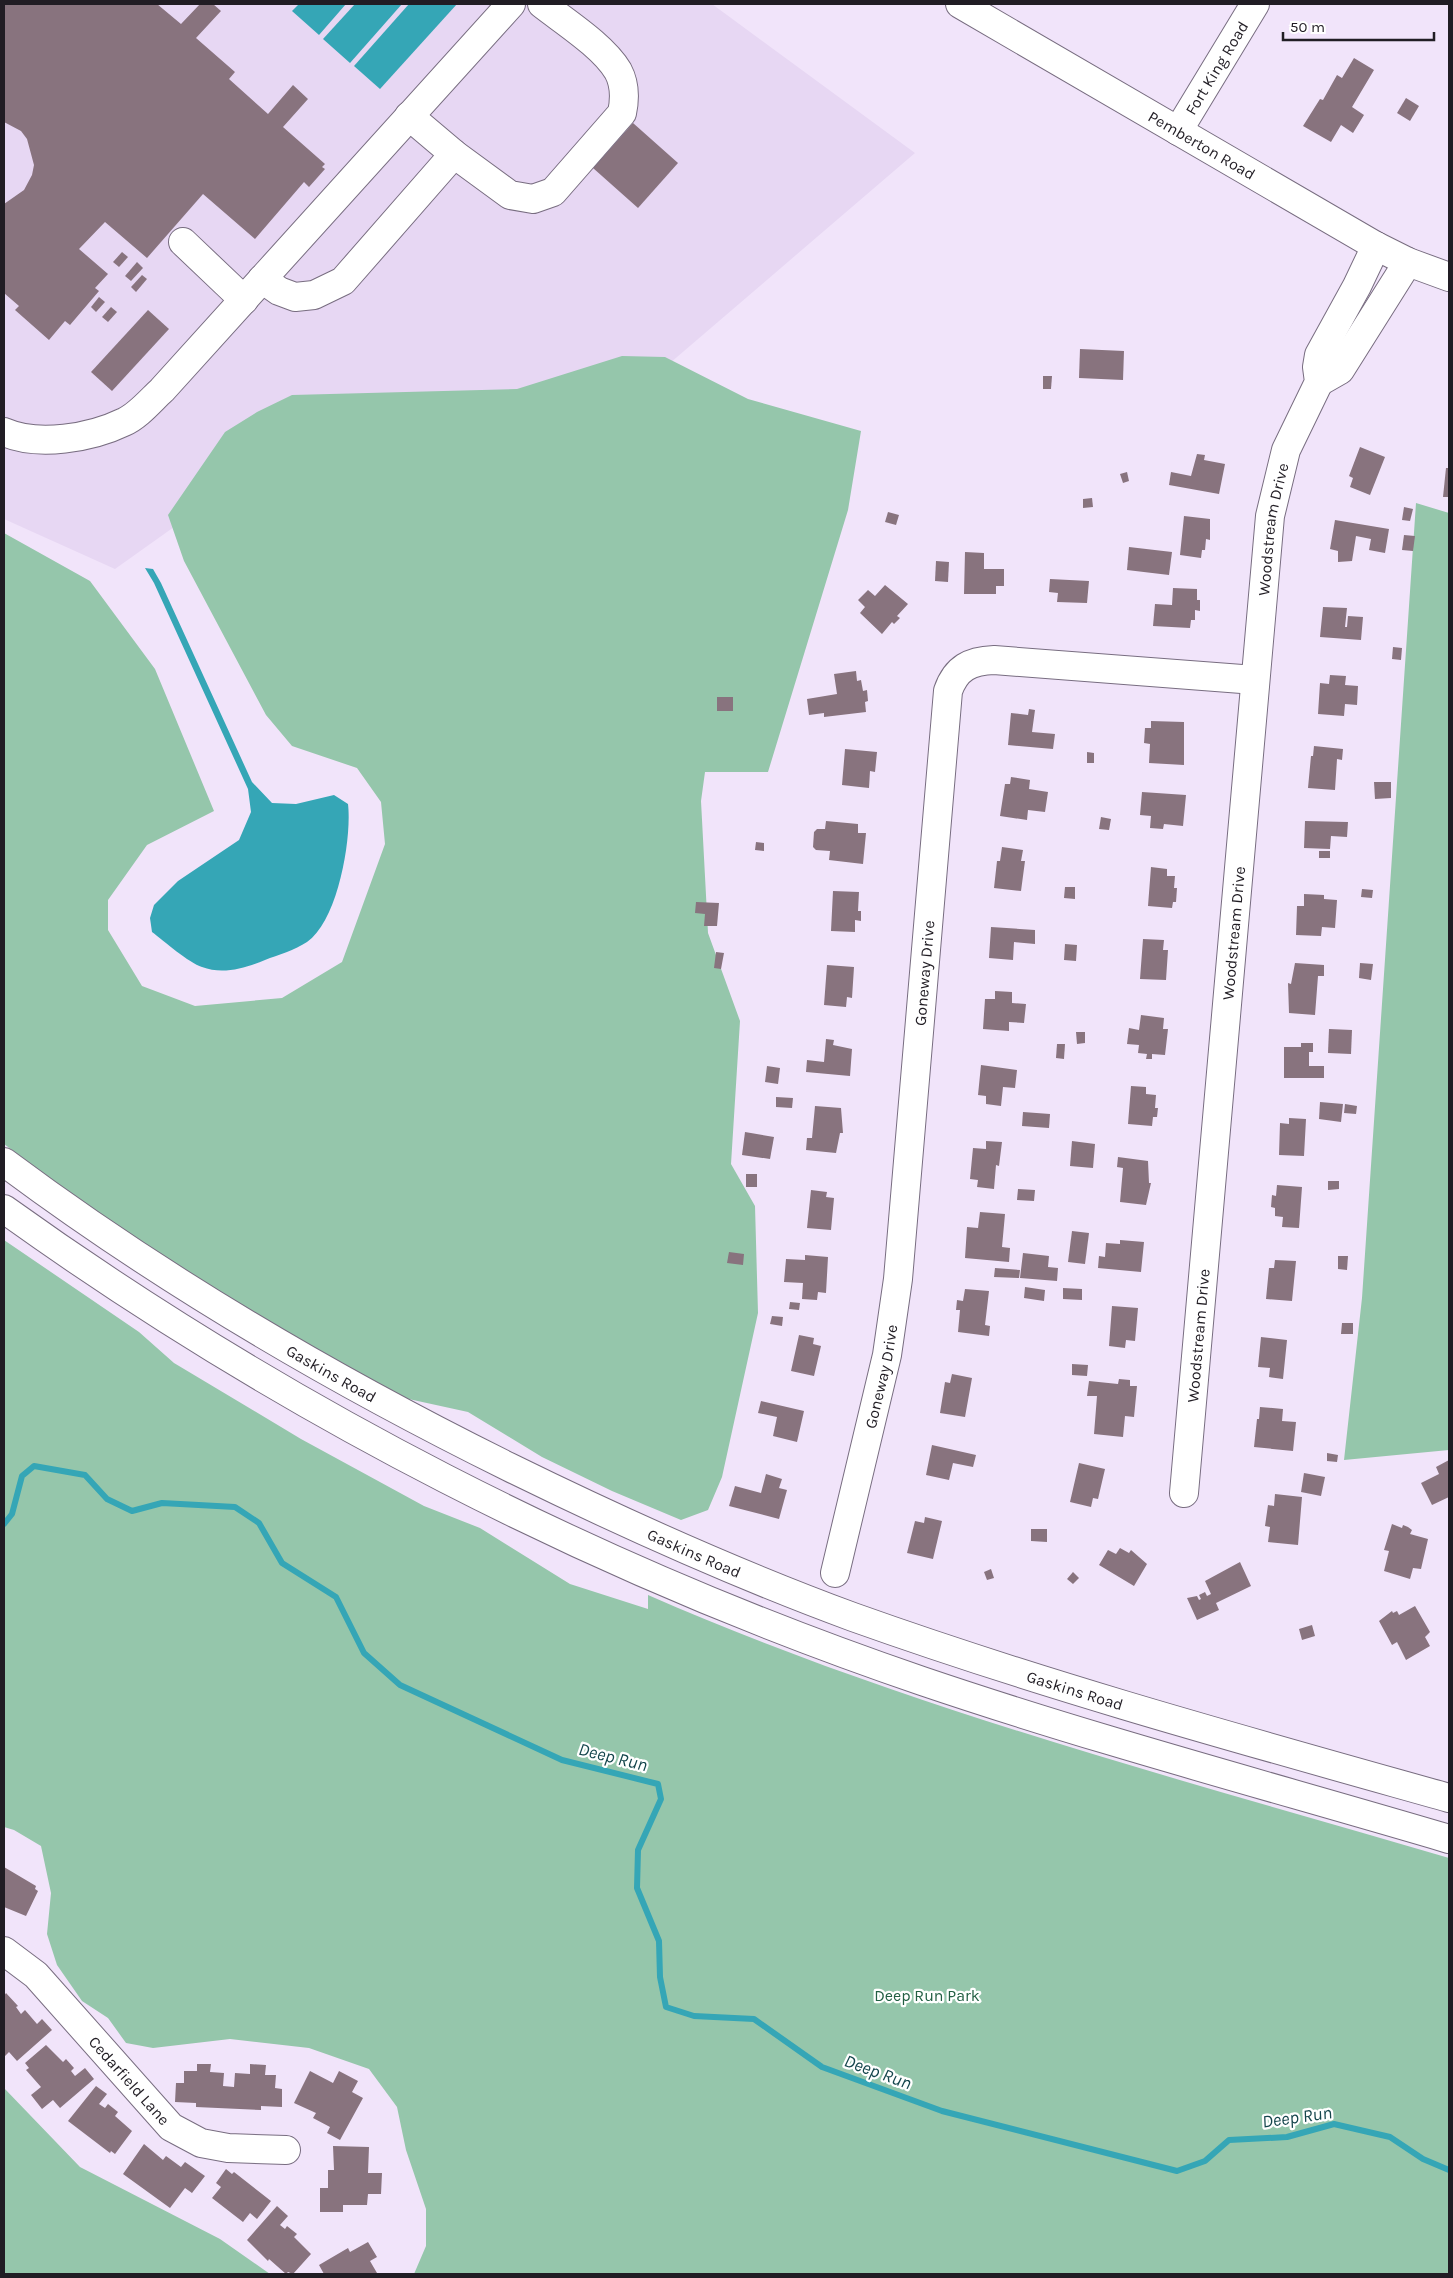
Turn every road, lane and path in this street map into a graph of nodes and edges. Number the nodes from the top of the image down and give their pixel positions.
1 (511, 4) edge
2 (542, 4) edge
3 (960, 4) edge
4 (1255, 4) edge
5 (409, 116) junction
6 (1178, 132) junction
7 (454, 154) junction
8 (183, 242) dead end
9 (1376, 246) junction
10 (1408, 262) junction
11 (1449, 277) edge
12 (262, 279) junction
13 (244, 300) junction
14 (1319, 382) junction
15 (4, 432) edge
16 (1255, 680) junction
17 (4, 1162) edge
18 (4, 1209) edge
19 (1184, 1493) dead end
20 (835, 1573) dead end
21 (1449, 1798) edge
22 (1449, 1839) edge
23 (4, 1950) edge
24 (286, 2150) dead end

1 - 5 street
2 - 7 street
3 - 6 street, Pemberton Road
4 - 6 street, Fort King Road
5 - 7 street
5 - 12 street
6 - 9 street, Pemberton Road
7 - 12 street
8 - 13 street
9 - 10 street, Pemberton Road
9 - 14 street, Woodstream Drive
10 - 11 street, Pemberton Road
10 - 14 street
12 - 13 street
13 - 15 street
14 - 16 street, Woodstream Drive
16 - 19 street, Woodstream Drive
16 - 20 street, Goneway Drive
17 - 21 street, Gaskins Road
18 - 22 street
23 - 24 street, Cedarfield Lane

